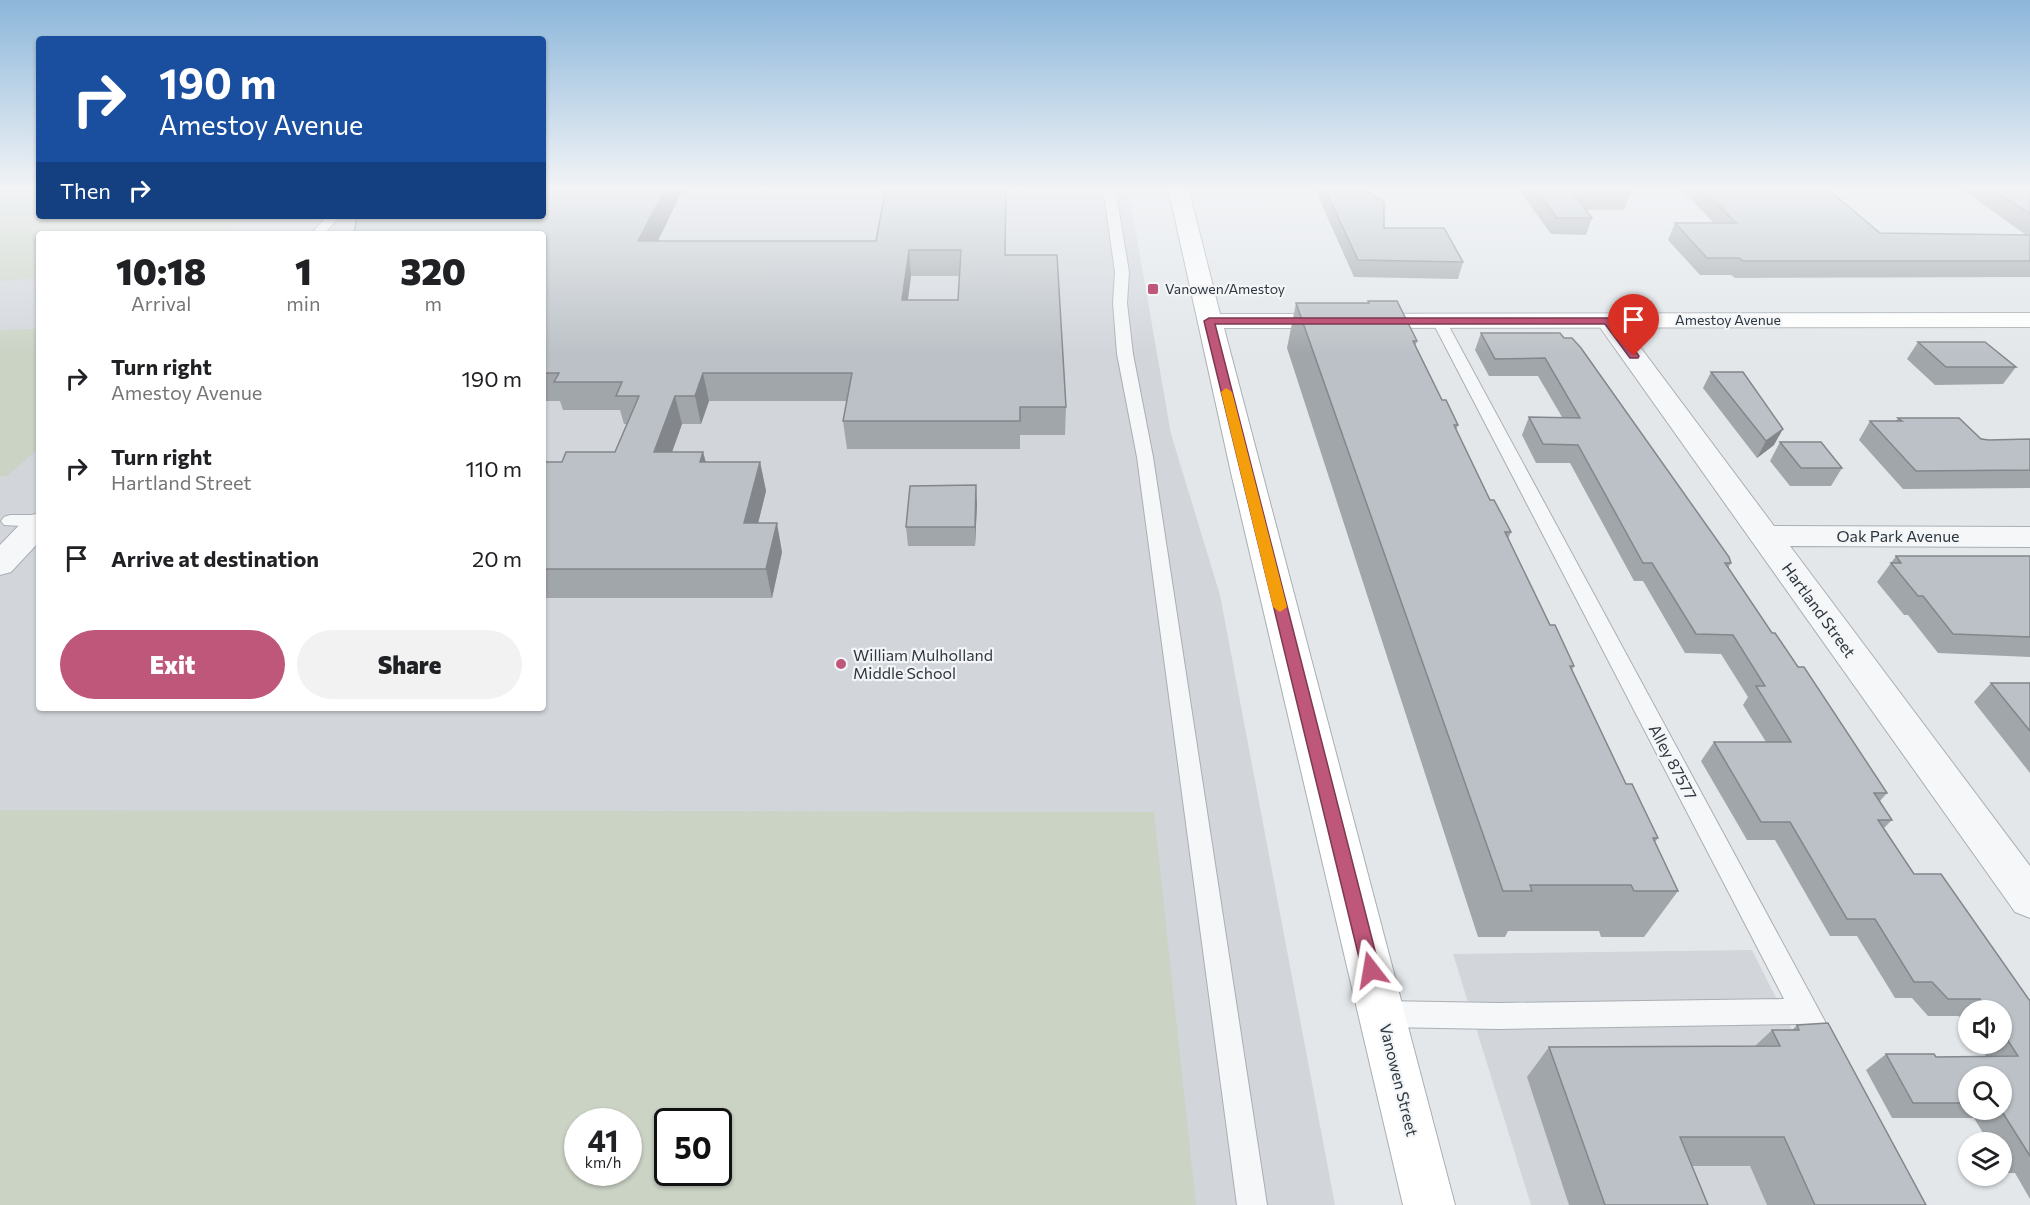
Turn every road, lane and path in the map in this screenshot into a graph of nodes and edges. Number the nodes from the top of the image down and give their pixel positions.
1 (1118, 243) edge
2 (1191, 243) edge
3 (2030, 320) edge
4 (1209, 321) junction
5 (1439, 321) junction
6 (1608, 321) junction
7 (29, 522) edge
8 (1766, 536) junction
9 (2030, 537) edge
10 (0, 564) edge
11 (2030, 899) edge
12 (1805, 1011) junction
13 (1382, 1014) junction
14 (1832, 1062) edge
15 (1252, 1205) edge
16 (1429, 1205) edge

1 - 15 lane
2 - 4 main road, Vanowen Street
3 - 6 main road, Amestoy Avenue
4 - 5 main road, Amestoy Avenue
4 - 13 main road, Vanowen Street
5 - 6 main road, Amestoy Avenue
5 - 12 lane, Alley 87577
6 - 8 street, Hartland Street
7 - 10 street
8 - 9 street, Oak Park Avenue
8 - 11 street, Hartland Street
12 - 13 lane
12 - 14 lane, Alley 87577
13 - 16 main road, Vanowen Street

